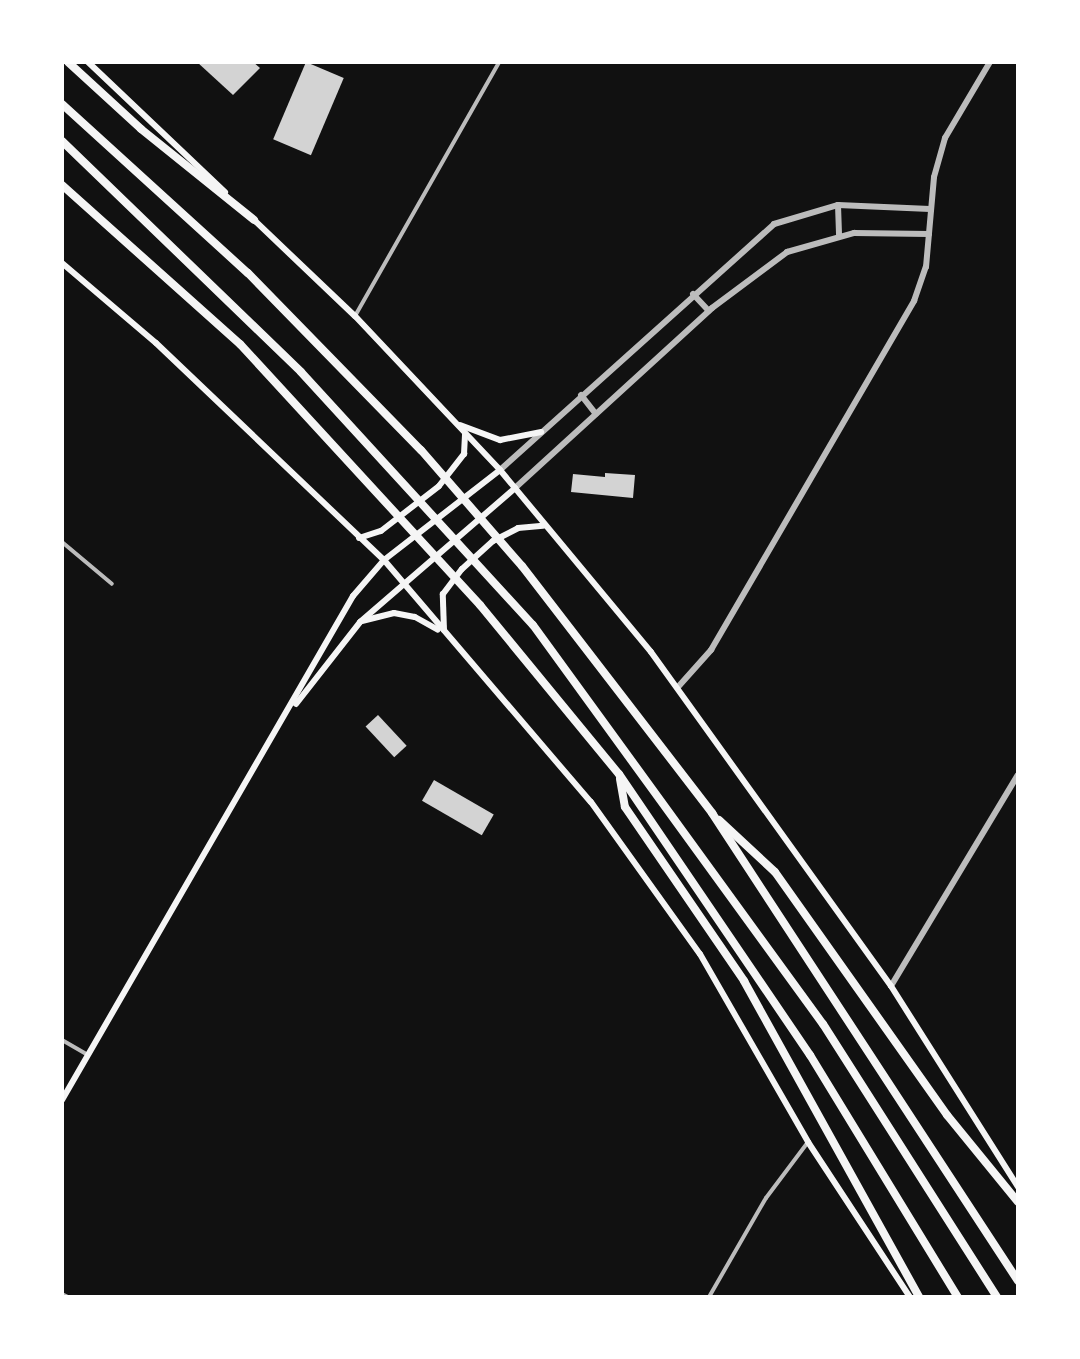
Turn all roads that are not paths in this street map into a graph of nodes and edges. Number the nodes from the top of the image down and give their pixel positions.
1 (68, 62) edge
2 (88, 62) edge
3 (499, 62) edge
4 (990, 62) edge
5 (62, 104) edge
6 (62, 141) edge
7 (62, 185) edge
8 (838, 205) junction
9 (930, 209) junction
10 (254, 220) junction
11 (929, 234) junction
12 (839, 235) junction
13 (62, 263) edge
14 (693, 294) junction
15 (709, 311) junction
16 (355, 316) junction
17 (581, 395) junction
18 (596, 414) junction
19 (455, 423) junction
20 (541, 432) junction
21 (465, 434) junction
22 (500, 470) junction
23 (515, 488) junction
24 (543, 526) junction
25 (359, 538) junction
26 (62, 542) edge
27 (384, 560) junction
28 (402, 582) junction
29 (112, 584) dead end
30 (360, 622) junction
31 (445, 634) junction
32 (678, 687) junction
33 (288, 713) junction
34 (619, 774) junction
35 (1018, 775) edge
36 (712, 813) junction
37 (891, 986) junction
38 (62, 1040) edge
39 (88, 1055) junction
40 (62, 1100) edge
41 (808, 1142) junction
42 (1018, 1187) edge
43 (1018, 1202) edge
44 (1018, 1281) edge
45 (62, 1294) edge
46 (68, 1297) edge
47 (709, 1297) edge
48 (910, 1297) edge
49 (919, 1297) edge
50 (958, 1297) edge
51 (997, 1297) edge

1 - 10 highway
2 - 10 main road
3 - 16 street
4 - 9 street
5 - 36 highway
6 - 51 highway
7 - 34 highway
8 - 9 street
8 - 12 street
8 - 14 street
9 - 11 street
10 - 16 main road
11 - 12 street
11 - 32 street
12 - 15 street
13 - 25 main road
14 - 15 street
14 - 17 street
15 - 18 street
16 - 19 main road
17 - 18 street
17 - 20 street
18 - 23 street
19 - 20 main road
19 - 21 main road
20 - 22 street
21 - 22 main road
21 - 25 main road
22 - 23 main road
22 - 27 main road
23 - 24 main road
23 - 28 main road
24 - 31 main road
24 - 32 main road
25 - 27 main road
26 - 29 street
27 - 28 main road
27 - 33 main road
28 - 30 main road
28 - 31 main road
30 - 31 main road
30 - 33 main road
31 - 41 main road
32 - 37 main road
33 - 39 main road
34 - 49 highway
34 - 50 highway
35 - 37 street
36 - 43 highway
36 - 44 highway
37 - 42 main road
38 - 39 street
39 - 40 main road
41 - 47 street
41 - 48 main road
45 - 46 street

